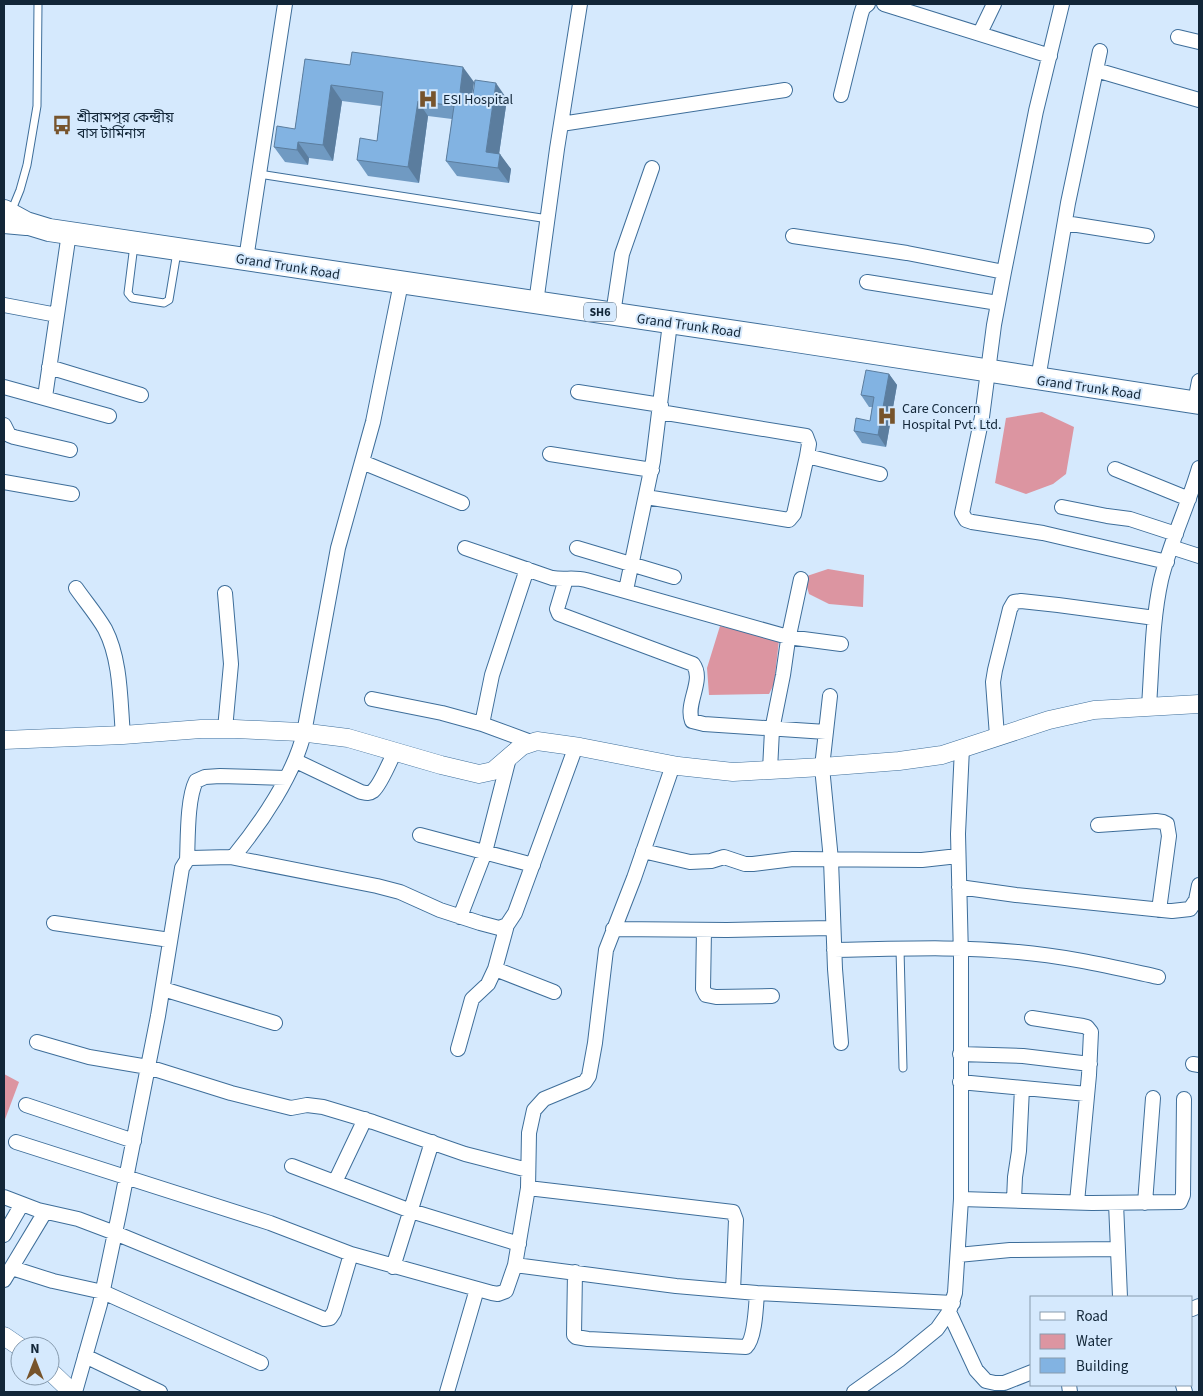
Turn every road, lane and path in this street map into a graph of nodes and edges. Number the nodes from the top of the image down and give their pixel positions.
1 (38, 4) edge
2 (285, 4) edge
3 (580, 4) edge
4 (868, 4) edge
5 (884, 4) edge
6 (994, 4) edge
7 (1062, 4) edge
8 (980, 33) junction
9 (1178, 37) dead end
10 (1199, 42) edge
11 (1100, 51) dead end
12 (1050, 56) junction
13 (1096, 70) junction
14 (785, 90) dead end
15 (841, 95) dead end
16 (1199, 100) edge
17 (561, 124) junction
18 (652, 168) dead end
19 (259, 174) junction
20 (6, 218) edge
21 (548, 219) junction
22 (1065, 223) junction
23 (59, 232) junction
24 (792, 236) dead end
25 (1147, 236) dead end
26 (135, 243) junction
27 (178, 249) junction
28 (246, 259) junction
29 (1004, 272) junction
30 (867, 282) dead end
31 (401, 283) junction
32 (536, 303) junction
33 (998, 303) junction
34 (4, 305) edge
35 (613, 314) junction
36 (57, 315) junction
37 (670, 323) junction
38 (49, 367) junction
39 (989, 372) junction
40 (1038, 379) junction
41 (4, 387) edge
42 (578, 392) dead end
43 (141, 395) dead end
44 (1198, 396) edge
45 (45, 397) junction
46 (660, 408) junction
47 (110, 416) dead end
48 (4, 425) edge
49 (70, 450) dead end
50 (550, 454) dead end
51 (807, 456) junction
52 (362, 462) junction
53 (1199, 468) edge
54 (1115, 469) dead end
55 (652, 470) junction
56 (880, 474) dead end
57 (4, 482) edge
58 (72, 494) dead end
59 (646, 497) junction
60 (1189, 499) junction
61 (462, 503) dead end
62 (1062, 507) dead end
63 (1173, 540) junction
64 (465, 548) dead end
65 (577, 548) dead end
66 (1199, 556) edge
67 (1167, 562) junction
68 (632, 564) junction
69 (527, 569) junction
70 (674, 577) dead end
71 (566, 579) junction
72 (801, 579) dead end
73 (76, 588) dead end
74 (626, 590) junction
75 (225, 592) dead end
76 (1155, 618) junction
77 (788, 637) junction
78 (840, 644) dead end
79 (830, 696) dead end
80 (372, 698) dead end
81 (1199, 704) edge
82 (1149, 706) junction
83 (482, 724) junction
84 (225, 729) junction
85 (772, 730) junction
86 (826, 732) junction
87 (304, 733) junction
88 (123, 735) junction
89 (997, 736) junction
90 (4, 740) edge
91 (531, 742) junction
92 (576, 746) junction
93 (962, 748) junction
94 (395, 751) junction
95 (509, 758) junction
96 (296, 761) junction
97 (673, 765) junction
98 (822, 768) junction
99 (770, 770) junction
100 (286, 778) junction
101 (1098, 825) dead end
102 (420, 835) dead end
103 (643, 851) junction
104 (485, 852) junction
105 (958, 856) junction
106 (230, 857) junction
107 (186, 860) junction
108 (831, 860) junction
109 (533, 864) junction
110 (1199, 885) edge
111 (959, 887) junction
112 (1159, 910) junction
113 (460, 917) junction
114 (54, 923) dead end
115 (507, 925) junction
116 (833, 928) junction
117 (613, 929) junction
118 (704, 930) junction
119 (170, 940) junction
120 (960, 948) junction
121 (900, 949) junction
122 (834, 950) junction
123 (495, 969) junction
124 (1158, 977) dead end
125 (162, 989) junction
126 (554, 992) dead end
127 (772, 996) dead end
128 (1032, 1018) dead end
129 (275, 1023) dead end
130 (38, 1042) dead end
131 (842, 1043) dead end
132 (458, 1049) dead end
133 (960, 1054) junction
134 (1090, 1064) junction
135 (148, 1067) junction
136 (903, 1068) dead end
137 (960, 1082) junction
138 (1022, 1088) junction
139 (1087, 1094) junction
140 (1153, 1098) dead end
141 (1184, 1099) dead end
142 (26, 1104) dead end
143 (365, 1119) junction
144 (134, 1141) junction
145 (16, 1142) dead end
146 (432, 1142) junction
147 (292, 1166) dead end
148 (528, 1170) junction
149 (127, 1178) junction
150 (335, 1182) junction
151 (528, 1188) junction
152 (4, 1197) edge
153 (961, 1199) junction
154 (1014, 1200) junction
155 (1077, 1202) junction
156 (1116, 1203) junction
157 (1146, 1203) junction
158 (22, 1204) junction
159 (411, 1211) junction
160 (45, 1212) junction
161 (115, 1233) junction
162 (4, 1235) edge
163 (519, 1244) junction
164 (1118, 1249) junction
165 (351, 1254) junction
166 (958, 1255) junction
167 (515, 1265) junction
168 (393, 1267) junction
169 (12, 1268) junction
170 (575, 1272) junction
171 (4, 1280) edge
172 (477, 1289) junction
173 (733, 1291) junction
174 (103, 1292) junction
175 (757, 1293) junction
176 (1120, 1296) edge
177 (951, 1308) junction
178 (85, 1356) junction
179 (261, 1363) dead end
180 (1030, 1373) edge
181 (60, 1380) edge
182 (74, 1392) edge
183 (160, 1392) edge
184 (448, 1392) edge
185 (854, 1392) edge

1 - 20 lane
2 - 19 street
3 - 17 street
4 - 15 street
5 - 8 street
6 - 8 street
7 - 12 street
8 - 12 street
9 - 10 street
11 - 13 street
12 - 29 street
13 - 16 street
13 - 22 street
14 - 17 street
17 - 21 street
18 - 35 street
19 - 21 lane
19 - 28 street
20 - 23 main road, Grand Trunk Road / SH6
21 - 32 street
22 - 25 street
22 - 40 street
23 - 26 main road, Grand Trunk Road / SH6
23 - 36 street
24 - 29 street
26 - 27 main road, Grand Trunk Road / SH6
26 - 27 lane
27 - 28 main road, Grand Trunk Road / SH6
28 - 31 main road, Grand Trunk Road / SH6
29 - 33 street
30 - 33 street
31 - 32 main road, Grand Trunk Road / SH6
31 - 52 street
32 - 35 main road, Grand Trunk Road / SH6
33 - 39 street
34 - 36 street
35 - 37 main road, Grand Trunk Road / SH6
36 - 38 street
37 - 39 main road, Grand Trunk Road / SH6
37 - 46 street
38 - 43 street
38 - 45 street
39 - 40 main road, Grand Trunk Road / SH6
39 - 67 street
40 - 44 main road, Grand Trunk Road / SH6
41 - 45 street
42 - 46 street
45 - 47 street
46 - 51 street
46 - 55 street
48 - 49 street
50 - 55 street
51 - 56 street
51 - 59 street
52 - 61 street
52 - 87 street
53 - 60 street
54 - 60 street
55 - 59 street
57 - 58 street
59 - 68 street
60 - 63 street
62 - 63 street
63 - 66 street
63 - 67 street
64 - 69 street
65 - 68 street
67 - 76 street
68 - 70 street
68 - 74 street
69 - 71 street
69 - 83 street
71 - 74 street
71 - 85 street
72 - 77 street
73 - 88 street
74 - 77 street
75 - 84 street
76 - 82 street
76 - 89 street
77 - 78 street
77 - 85 street
79 - 86 street
80 - 83 street
81 - 82 street
82 - 89 street
83 - 91 street
84 - 87 street
84 - 88 street
85 - 86 street
85 - 99 street
86 - 98 street
87 - 94 street
87 - 96 street
88 - 90 street
89 - 93 street
91 - 92 street
91 - 95 street
92 - 97 street
92 - 109 street
93 - 98 street
93 - 105 street
94 - 95 street
94 - 96 street
95 - 104 street
96 - 100 street
97 - 99 street
97 - 103 street
98 - 99 street
98 - 108 street
100 - 106 street
100 - 107 street
101 - 112 street
102 - 104 street
103 - 108 street
103 - 117 street
104 - 109 street
104 - 113 street
105 - 108 street
105 - 111 street
106 - 107 street
106 - 113 street
107 - 119 street
108 - 116 street
109 - 115 street
110 - 112 street
111 - 112 street
111 - 120 street
113 - 115 street
114 - 119 street
115 - 123 street
116 - 118 street
116 - 122 street
117 - 118 street
117 - 148 street
118 - 127 street
119 - 125 street
120 - 121 street
120 - 124 street
120 - 133 street
121 - 122 street
121 - 136 lane
122 - 131 street
123 - 126 street
123 - 132 street
125 - 129 street
125 - 135 street
128 - 134 street
130 - 135 street
133 - 134 street
133 - 137 street
134 - 139 street
135 - 143 street
135 - 144 street
137 - 138 street
137 - 153 street
138 - 139 street
138 - 154 street
139 - 155 street
140 - 157 street
141 - 157 street
142 - 144 street
143 - 146 street
143 - 150 street
144 - 149 street
145 - 149 street
146 - 148 street
146 - 159 street
147 - 150 street
148 - 151 street
149 - 161 street
149 - 165 street
150 - 159 street
151 - 163 street
151 - 173 street
152 - 158 street
153 - 154 street
153 - 166 street
154 - 155 street
155 - 156 street
156 - 157 street
156 - 164 street
158 - 160 street
158 - 162 street
159 - 163 street
159 - 168 street
160 - 161 street
160 - 169 street
161 - 165 street
161 - 174 street
163 - 167 street
164 - 166 street
164 - 176 street
165 - 168 street
166 - 177 street
167 - 170 street
167 - 172 street
168 - 172 street
169 - 171 street
169 - 174 street
170 - 173 street
170 - 175 street
172 - 184 street
173 - 175 street
174 - 178 street
174 - 179 street
175 - 177 street
177 - 180 street
177 - 185 street
178 - 182 street
178 - 183 street
181 - 182 street

